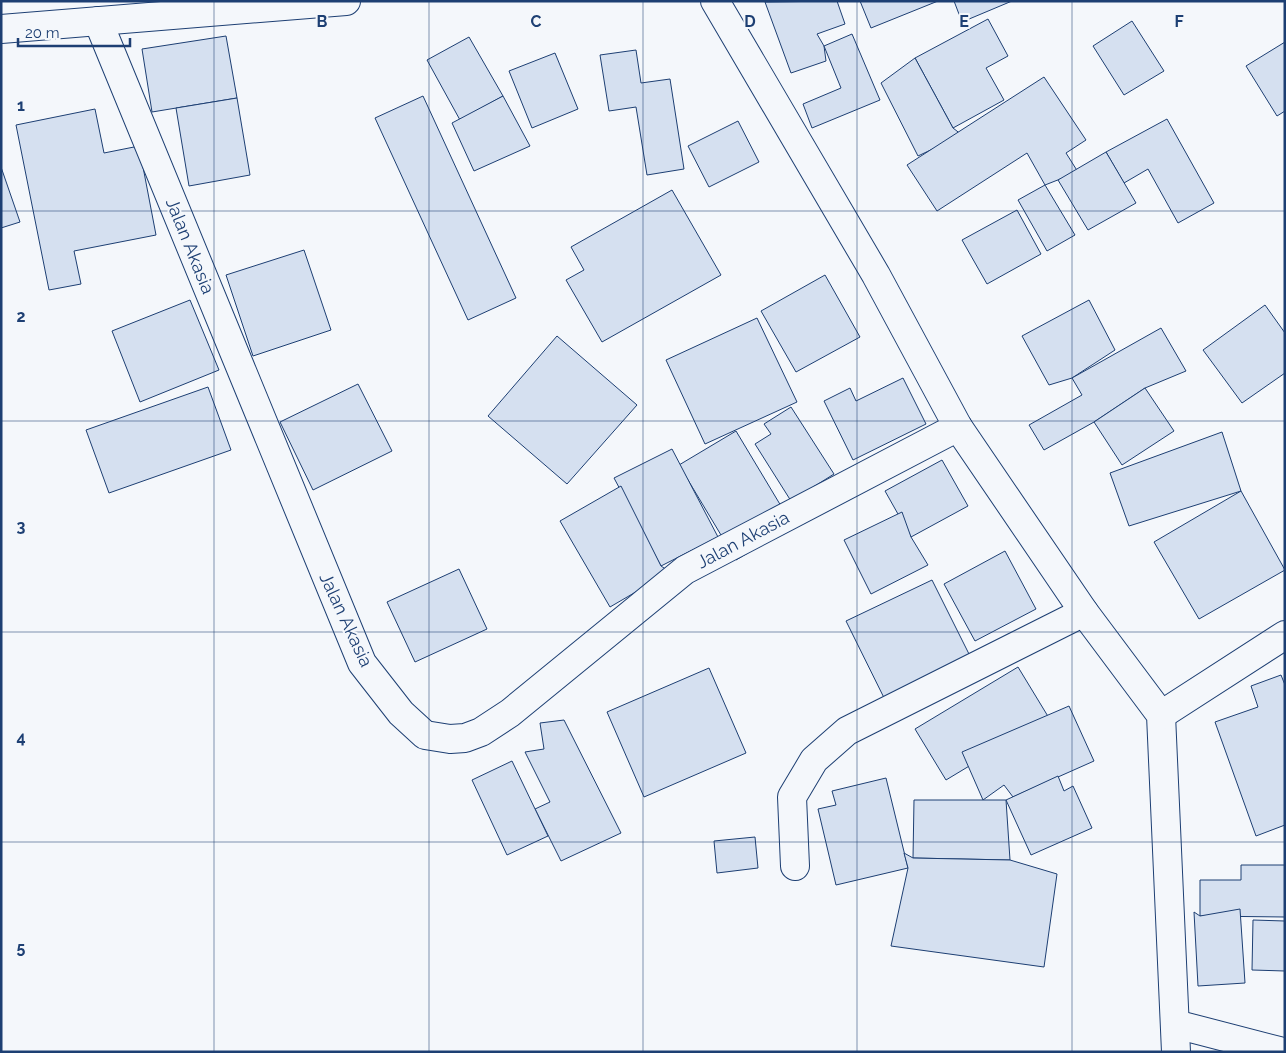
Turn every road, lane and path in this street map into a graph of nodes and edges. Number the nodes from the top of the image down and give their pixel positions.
1 (346, 1) edge
2 (715, 1) edge
3 (98, 21) junction
4 (1, 28) edge
5 (958, 427) junction
6 (1084, 612) junction
7 (1285, 635) edge
8 (1161, 715) junction
9 (795, 866) dead end
10 (1174, 1024) junction
11 (1176, 1052) edge
12 (1283, 1052) edge

1 - 3 street
2 - 5 street
3 - 4 street
3 - 5 street, Jalan Akasia
5 - 6 street
6 - 8 street
6 - 9 street
7 - 8 street
8 - 10 street
10 - 11 street
10 - 12 street

